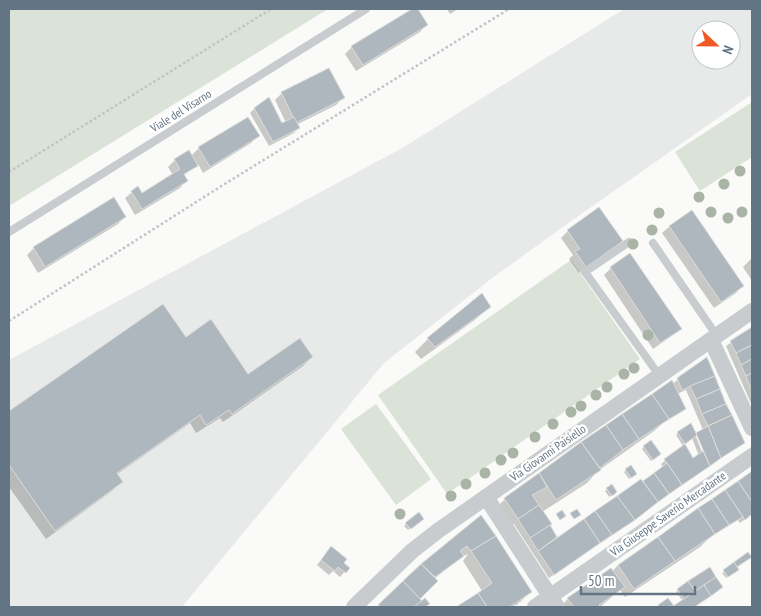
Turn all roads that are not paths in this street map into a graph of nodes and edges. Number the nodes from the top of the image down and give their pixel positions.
1 (366, 9) edge
2 (9, 232) edge
3 (629, 242) dead end
4 (653, 243) dead end
5 (752, 311) edge
6 (714, 338) junction
7 (659, 375) junction
8 (752, 428) edge
9 (752, 456) edge
10 (486, 497) junction
11 (553, 602) edge
12 (354, 607) edge
13 (536, 607) edge

1 - 2 lane, Viale del Visarno
3 - 7 lane
4 - 6 lane
5 - 6 street, Via Giovanni Paisiello
6 - 7 street, Via Giovanni Paisiello
6 - 8 street
7 - 10 street, Via Giovanni Paisiello
9 - 11 street, Via Giuseppe Saverio Mercadante
10 - 11 street
10 - 12 street, Via Giovanni Paisiello
11 - 13 street, Via Giuseppe Saverio Mercadante

